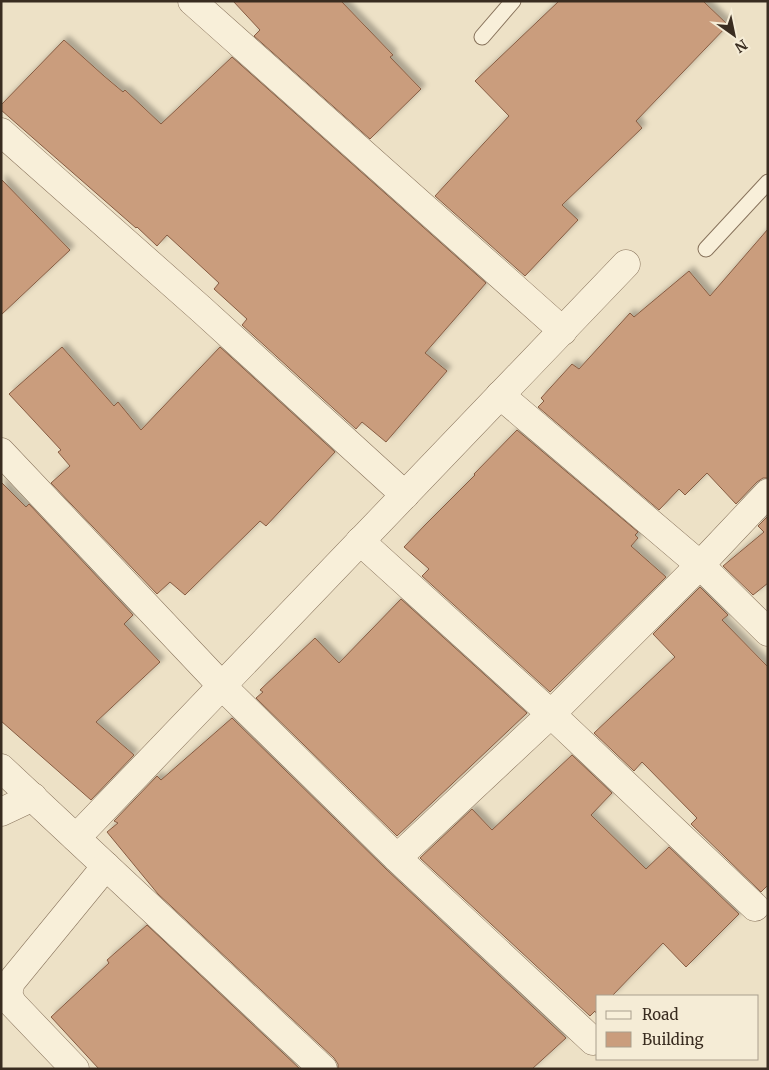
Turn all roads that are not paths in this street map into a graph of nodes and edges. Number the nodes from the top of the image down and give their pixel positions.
1 (192, 1) edge
2 (513, 1) edge
3 (482, 36) dead end
4 (1, 132) edge
5 (768, 182) edge
6 (706, 249) dead end
7 (626, 264) dead end
8 (563, 331) junction
9 (500, 396) junction
10 (1, 452) edge
11 (768, 493) edge
12 (405, 495) junction
13 (360, 541) junction
14 (700, 565) junction
15 (768, 632) edge
16 (222, 686) junction
17 (551, 714) junction
18 (1, 768) edge
19 (33, 797) junction
20 (1, 812) edge
21 (76, 838) junction
22 (397, 858) junction
23 (106, 866) junction
24 (755, 907) dead end
25 (593, 1041) dead end
26 (75, 1069) edge
27 (323, 1069) edge

1 - 8 street
2 - 3 lane
4 - 12 street
5 - 6 lane
7 - 8 street
8 - 9 street
9 - 12 street
9 - 14 street
10 - 16 street
11 - 14 street
12 - 13 street
13 - 16 street
13 - 17 street
14 - 15 street
14 - 17 street
16 - 21 street
16 - 22 street
17 - 22 street
17 - 24 street
18 - 19 street
19 - 20 street
19 - 21 street
21 - 23 street
22 - 25 street
23 - 26 street
23 - 27 street

